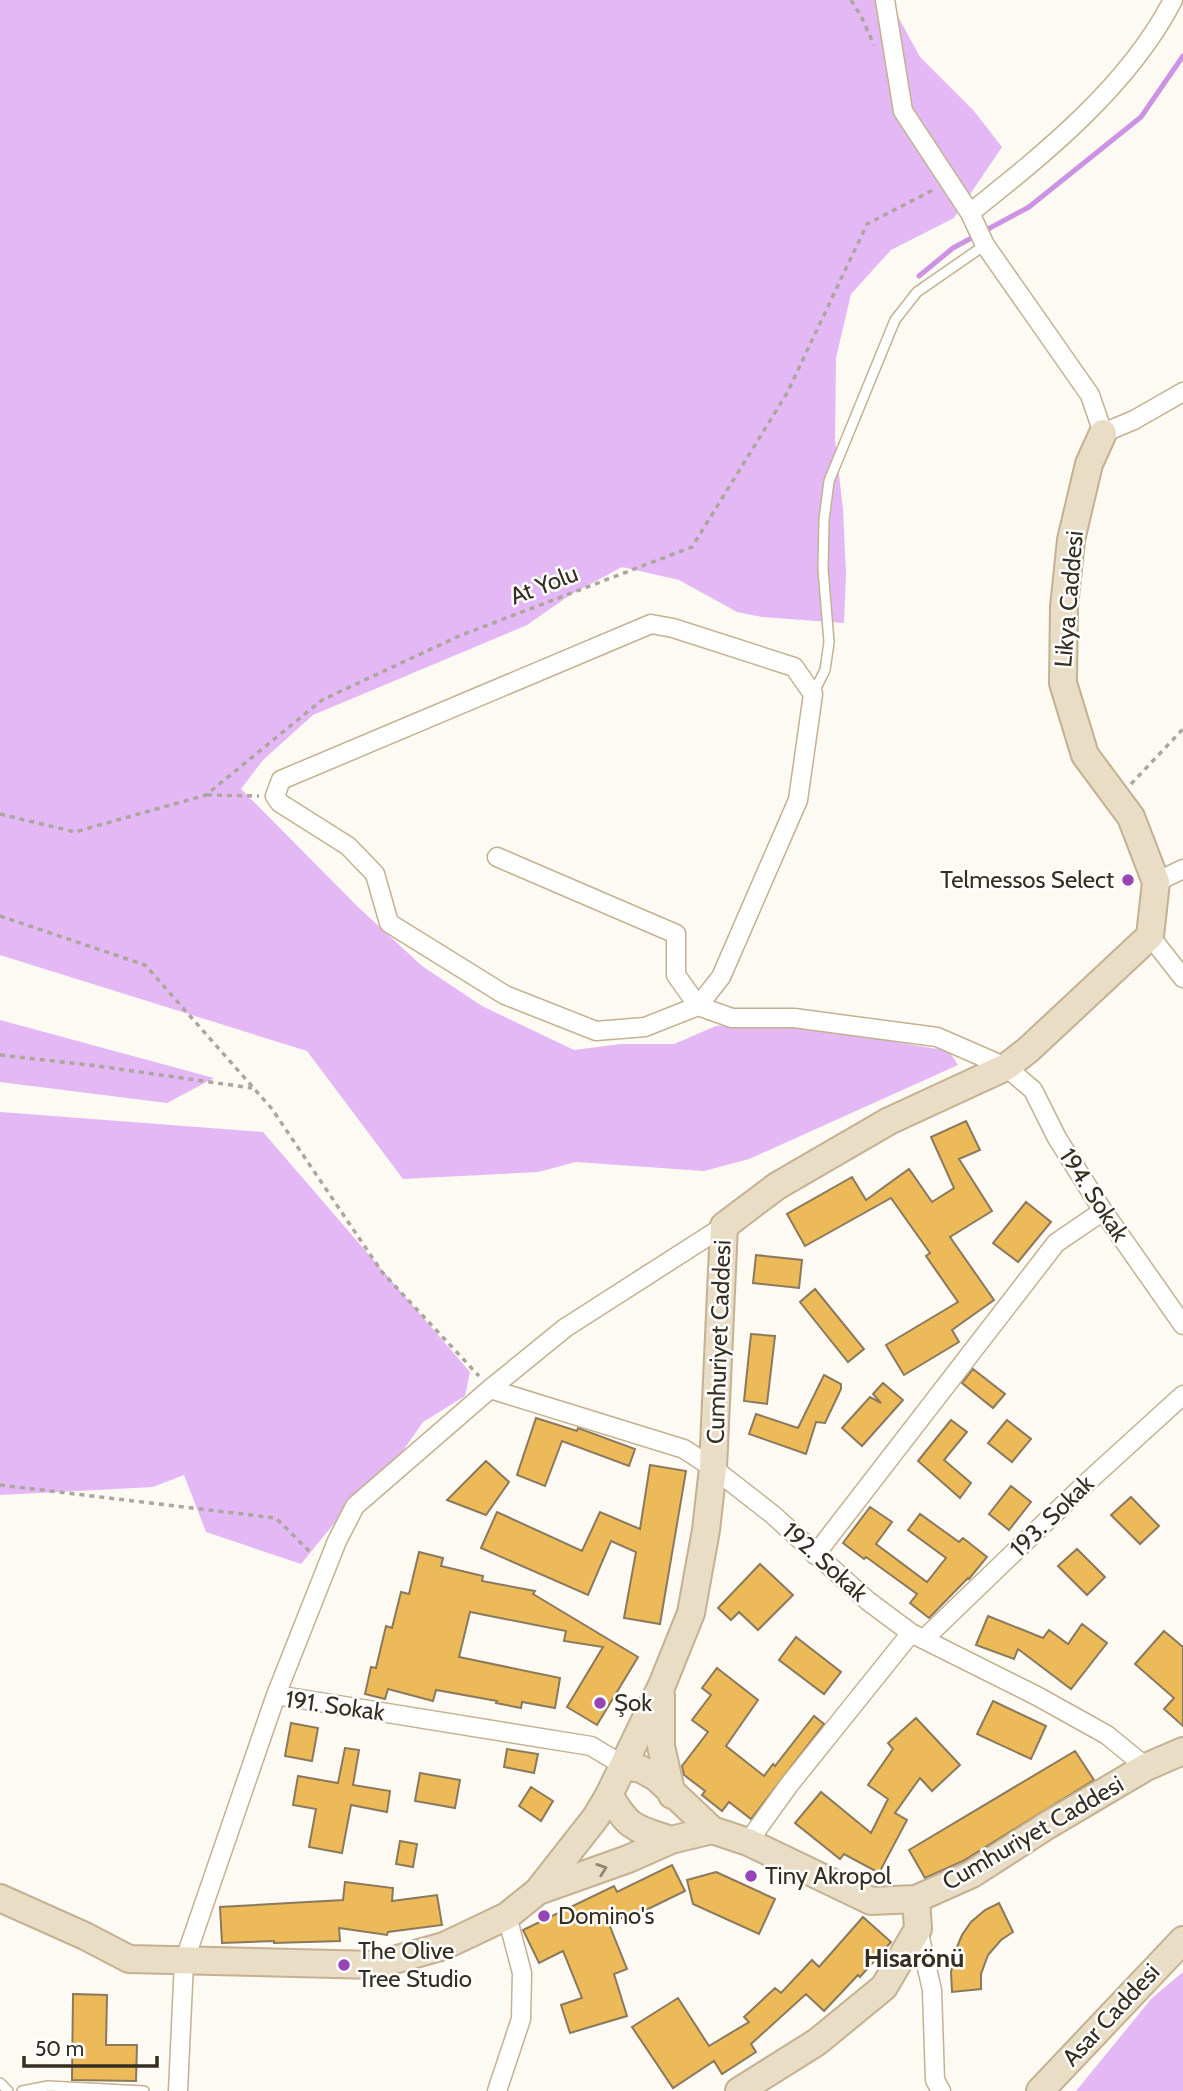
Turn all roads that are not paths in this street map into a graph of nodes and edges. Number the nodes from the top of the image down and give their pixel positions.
1 (886, 0) edge
2 (1174, 0) edge
3 (978, 230) junction
4 (1183, 392) edge
5 (1103, 433) junction
6 (813, 694) junction
7 (497, 857) dead end
8 (1183, 869) edge
9 (1156, 882) junction
10 (1150, 936) junction
11 (1183, 978) edge
12 (698, 1006) junction
13 (1006, 1067) junction
14 (1103, 1212) junction
15 (724, 1226) junction
16 (1183, 1325) edge
17 (490, 1389) junction
18 (1183, 1395) edge
19 (713, 1468) junction
20 (815, 1555) junction
21 (917, 1636) junction
22 (662, 1685) junction
23 (276, 1695) junction
24 (1183, 1751) edge
25 (624, 1766) junction
26 (1146, 1767) junction
27 (671, 1792) junction
28 (609, 1795) junction
29 (712, 1830) junction
30 (671, 1840) junction
31 (748, 1842) junction
32 (538, 1891) junction
33 (0, 1898) edge
34 (916, 1899) junction
35 (507, 1916) junction
36 (918, 1929) junction
37 (1183, 1940) edge
38 (184, 1962) junction
39 (0, 2083) edge
40 (8, 2091) edge
41 (22, 2091) edge
42 (144, 2091) edge
43 (178, 2091) edge
44 (496, 2091) edge
45 (739, 2091) edge
46 (941, 2091) edge
47 (1040, 2091) edge

1 - 3 street
2 - 3 street
3 - 5 street
3 - 6 lane
4 - 5 street
5 - 9 street, Likya Caddesi
6 - 12 street
6 - 12 street
7 - 12 street
8 - 9 street
9 - 10 street, Likya Caddesi
10 - 11 street
10 - 13 street
12 - 13 street, 194. Sokak
13 - 14 street, 194. Sokak
13 - 15 street, Cumhuriyet Caddesi
14 - 16 street, 194. Sokak
14 - 20 street
15 - 17 street
15 - 19 street, Cumhuriyet Caddesi
17 - 19 street, 192. Sokak
17 - 23 street
18 - 21 street, 193. Sokak
19 - 20 street, 192. Sokak
19 - 22 street, Cumhuriyet Caddesi
20 - 21 street, 192. Sokak
21 - 26 street, 192. Sokak
21 - 31 street, 193. Sokak
22 - 25 street, Cumhuriyet Caddesi
22 - 27 street
23 - 25 street, 191. Sokak
23 - 38 street, 191. Sokak
24 - 26 street, Cumhuriyet Caddesi
25 - 27 street, Cumhuriyet Caddesi
25 - 28 street, Cumhuriyet Caddesi
26 - 34 street, Cumhuriyet Caddesi
27 - 29 street, Cumhuriyet Caddesi
27 - 30 street
28 - 30 street
28 - 32 street, Cumhuriyet Caddesi
29 - 30 street
29 - 31 street, Cumhuriyet Caddesi
32 -> 30 street
31 - 34 street, Cumhuriyet Caddesi
32 - 35 street, Cumhuriyet Caddesi
33 - 38 street, Cumhuriyet Caddesi
34 - 36 street
35 - 38 street, Cumhuriyet Caddesi
35 - 44 street
36 - 45 street
36 - 46 street
37 - 47 street, Asar Caddesi
38 - 43 street, 191. Sokak
39 - 40 lane
41 - 42 lane

